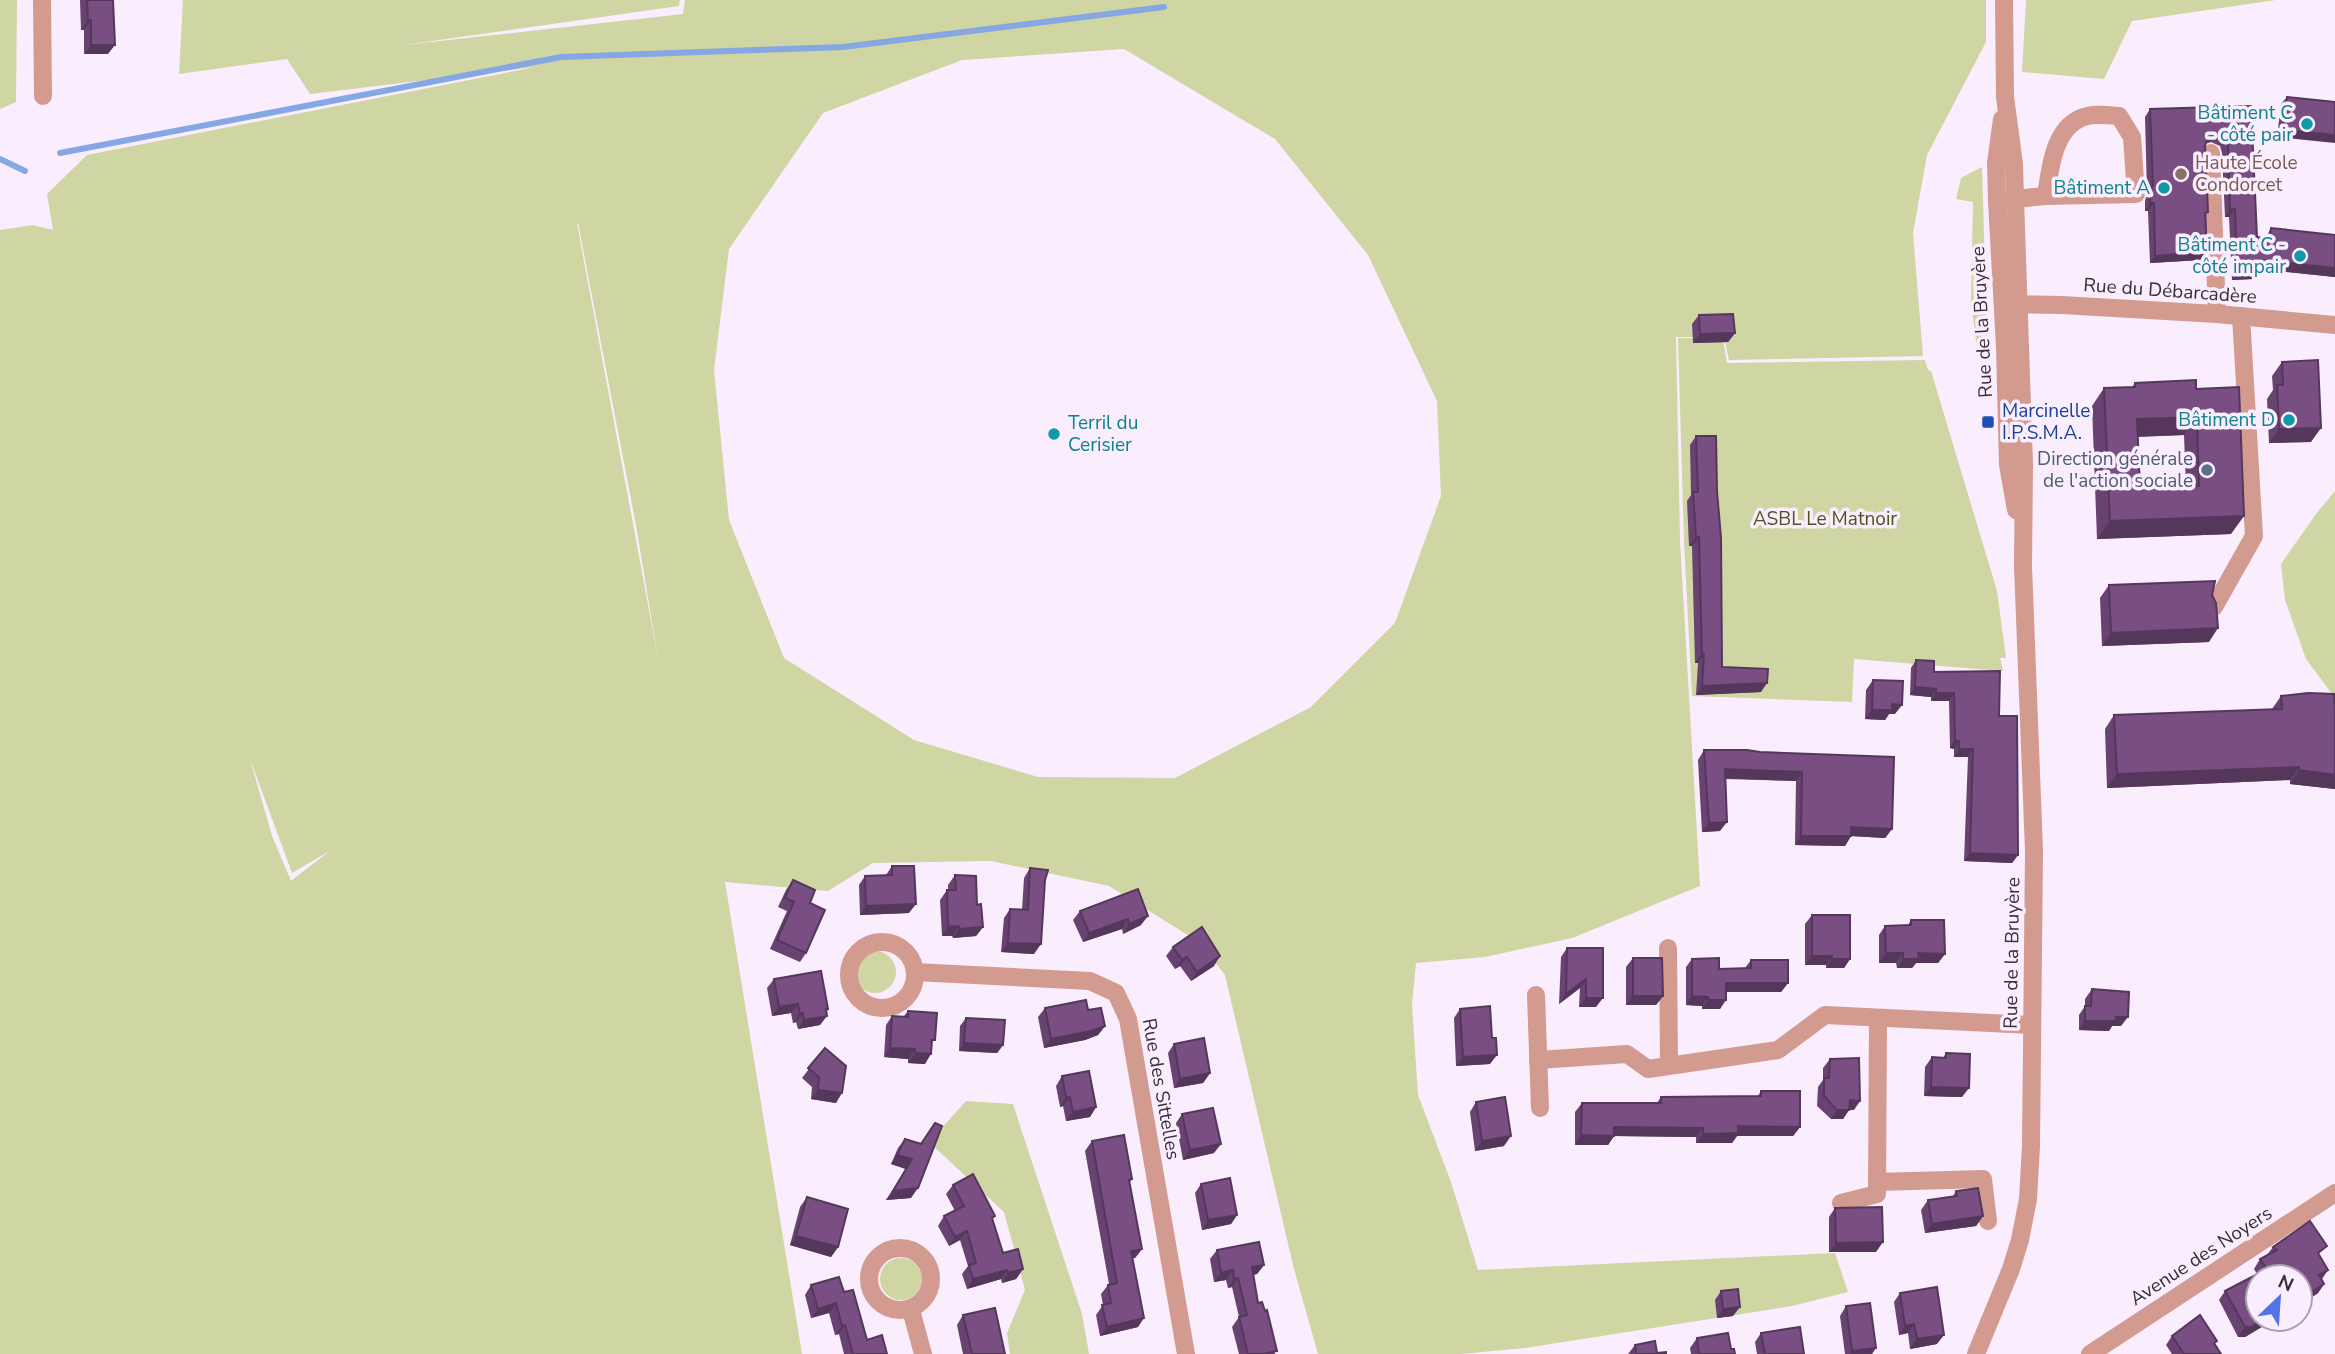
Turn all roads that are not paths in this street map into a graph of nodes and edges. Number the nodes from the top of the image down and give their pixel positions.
1 (42, 0) edge
2 (2004, 0) edge
3 (43, 96) dead end
4 (2211, 153) dead end
5 (2046, 196) junction
6 (2006, 200) junction
7 (2010, 304) junction
8 (2217, 314) junction
9 (2241, 316) junction
10 (2335, 325) edge
11 (2214, 607) edge
12 (1668, 948) dead end
13 (915, 972) dead end
14 (1536, 995) dead end
15 (1878, 1018) junction
16 (2032, 1025) junction
17 (1538, 1060) junction
18 (1669, 1065) junction
19 (1540, 1108) dead end
20 (1877, 1182) junction
21 (2335, 1193) edge
22 (1841, 1203) dead end
23 (1988, 1221) dead end
24 (911, 1310) dead end
25 (923, 1354) edge
26 (1186, 1354) edge
27 (1976, 1354) edge
28 (2090, 1354) edge

1 - 3 street
2 - 6 street, Rue de la Bruyère
4 - 8 street
5 - 5 street
5 - 6 street
6 - 7 street, Rue de la Bruyère
7 - 8 street, Rue du Débarcadère
7 - 16 street, Rue de la Bruyère
8 - 9 street, Rue du Débarcadère
9 - 10 street, Rue du Débarcadère
9 - 11 street
12 - 18 street
13 - 26 street, Rue des Sittelles
14 - 17 street
15 - 16 street
15 - 18 street
15 - 20 street
16 - 27 street, Rue de la Bruyère
17 - 18 street
17 - 19 street
20 - 22 street
20 - 23 street
21 - 28 street, Avenue des Noyers
24 - 25 street

